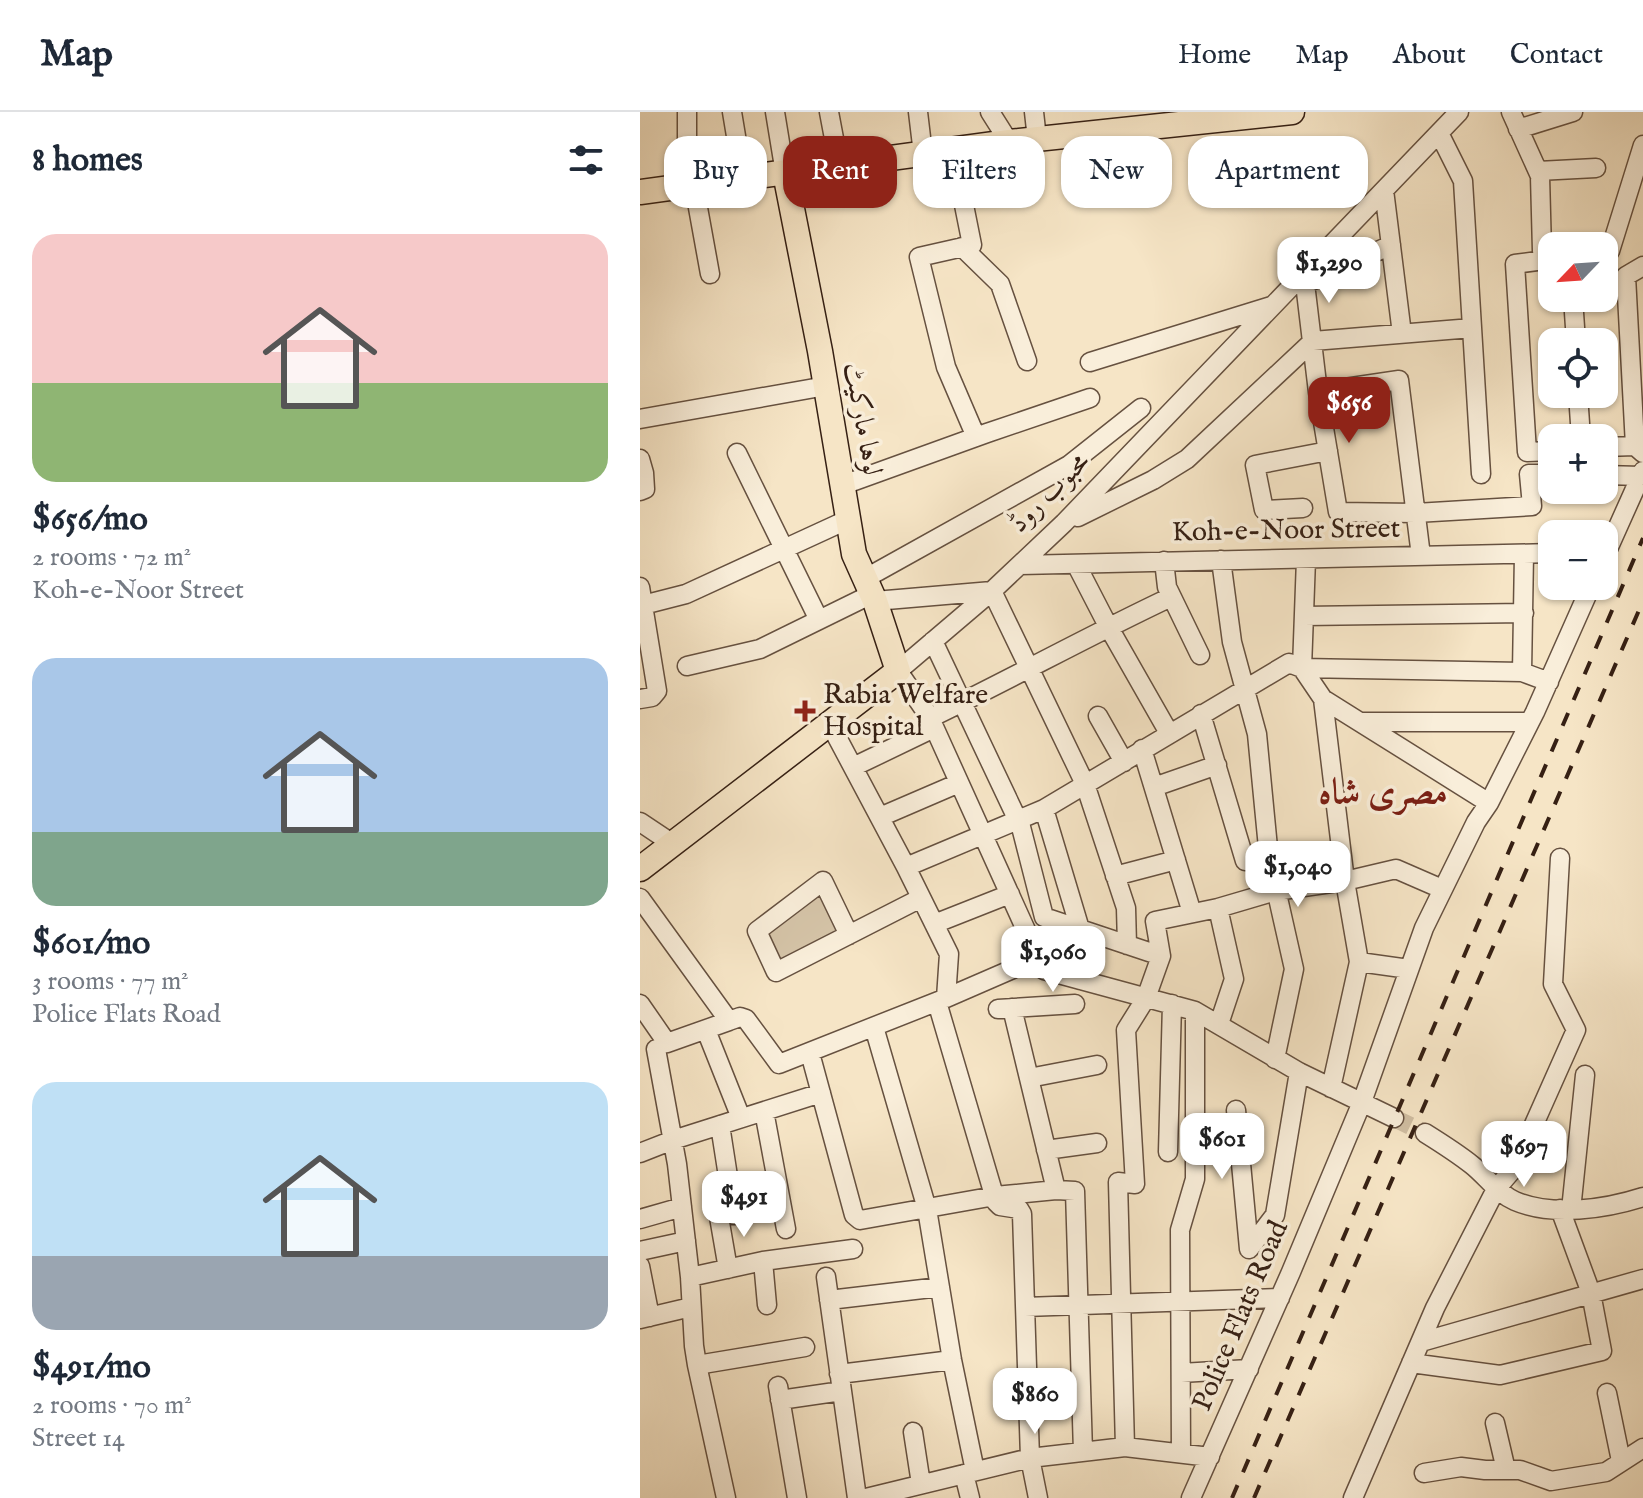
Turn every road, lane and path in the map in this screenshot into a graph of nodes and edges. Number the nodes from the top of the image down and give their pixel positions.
1 (687, 112) edge
2 (732, 112) edge
3 (775, 112) edge
4 (829, 112) edge
5 (918, 112) edge
6 (990, 112) edge
7 (1034, 112) edge
8 (1459, 112) edge
9 (1573, 112) edge
10 (1282, 113) edge
11 (1233, 116) edge
12 (1192, 118) edge
13 (1514, 120) edge
14 (1439, 133) junction
15 (687, 136) edge
16 (736, 136) edge
17 (834, 136) edge
18 (921, 136) edge
19 (1005, 136) edge
20 (1037, 136) edge
21 (1045, 138) edge
22 (1643, 145) edge
23 (783, 161) edge
24 (1596, 168) dead end
25 (1538, 171) junction
26 (664, 189) edge
27 (1384, 190) junction
28 (640, 192) edge
29 (699, 208) edge
30 (792, 208) edge
31 (965, 208) edge
32 (1545, 232) edge
33 (1614, 232) edge
34 (1391, 245) junction
35 (962, 247) junction
36 (1618, 256) edge
37 (1538, 258) edge
38 (1643, 265) edge
39 (710, 274) dead end
40 (1304, 279) junction
41 (1275, 304) junction
42 (1472, 328) junction
43 (1402, 334) junction
44 (1313, 341) junction
45 (1027, 361) dead end
46 (1090, 362) dead end
47 (826, 386) junction
48 (1318, 392) junction
49 (1090, 398) dead end
50 (1141, 408) dead end
51 (640, 419) edge
52 (976, 437) junction
53 (1618, 448) edge
54 (1639, 450) edge
55 (1328, 451) junction
56 (1538, 452) edge
57 (737, 453) dead end
58 (640, 459) edge
59 (1642, 473) edge
60 (1481, 474) dead end
61 (1538, 474) edge
62 (1618, 474) edge
63 (843, 485) junction
64 (640, 491) edge
65 (1303, 508) dead end
66 (1416, 513) junction
67 (849, 519) junction
68 (1064, 523) junction
69 (1618, 526) edge
70 (784, 549) junction
71 (1524, 554) junction
72 (1538, 554) edge
73 (1421, 556) junction
74 (1306, 559) junction
75 (1221, 560) junction
76 (1164, 561) junction
77 (1076, 564) junction
78 (1020, 565) junction
79 (871, 591) junction
80 (992, 591) junction
81 (641, 596) edge
82 (1171, 597) junction
83 (1585, 600) edge
84 (1524, 613) junction
85 (1304, 616) junction
86 (819, 620) junction
87 (1108, 626) junction
88 (933, 641) junction
89 (1200, 655) dead end
90 (687, 666) dead end
91 (1302, 668) junction
92 (1030, 669) junction
93 (898, 671) junction
94 (1522, 672) junction
95 (1549, 682) junction
96 (1245, 688) junction
97 (640, 699) edge
98 (1323, 699) junction
99 (962, 702) junction
100 (1201, 714) junction
101 (1098, 716) dead end
102 (1360, 722) junction
103 (1530, 722) junction
104 (932, 723) junction
105 (830, 724) junction
106 (1169, 733) junction
107 (1142, 749) junction
108 (1124, 762) junction
109 (1217, 765) junction
110 (853, 767) junction
111 (959, 783) junction
112 (1085, 784) junction
113 (1154, 787) junction
114 (1489, 803) junction
115 (1044, 809) junction
116 (880, 817) junction
117 (1018, 820) junction
118 (640, 822) edge
119 (983, 834) junction
120 (673, 844) junction
121 (1269, 858) junction
122 (1560, 858) dead end
123 (1176, 860) junction
124 (906, 867) junction
125 (640, 869) edge
126 (1115, 876) junction
127 (1345, 881) junction
128 (1442, 889) junction
129 (1276, 891) junction
130 (1010, 894) junction
131 (640, 898) edge
132 (921, 898) junction
133 (1218, 908) junction
134 (1192, 913) junction
135 (934, 924) junction
136 (1089, 932) junction
137 (849, 935) junction
138 (1127, 945) junction
139 (1161, 956) junction
140 (1038, 958) junction
141 (1359, 962) junction
142 (1409, 969) junction
143 (1080, 980) junction
144 (1146, 998) junction
145 (942, 1000) junction
146 (640, 1004) edge
147 (1075, 1004) dead end
148 (1172, 1004) junction
149 (1195, 1011) junction
150 (729, 1021) junction
151 (1219, 1024) junction
152 (874, 1027) junction
153 (706, 1030) junction
154 (654, 1047) edge
155 (810, 1053) junction
156 (1275, 1059) junction
157 (1097, 1065) dead end
158 (1299, 1072) junction
159 (1585, 1075) dead end
160 (1029, 1078) junction
161 (1331, 1088) junction
162 (821, 1093) junction
163 (1362, 1102) junction
164 (1236, 1110) dead end
165 (764, 1111) junction
166 (741, 1118) junction
167 (1394, 1118) tunnel mouth
168 (720, 1125) junction
169 (1425, 1133) tunnel mouth
170 (673, 1140) junction
171 (1097, 1143) dead end
172 (1046, 1150) junction
173 (1168, 1152) dead end
174 (640, 1153) edge
175 (1496, 1189) junction
176 (1056, 1190) junction
177 (995, 1196) junction
178 (1643, 1197) edge
179 (682, 1207) junction
180 (927, 1209) junction
181 (1566, 1209) junction
182 (640, 1219) edge
183 (786, 1229) dead end
184 (686, 1241) junction
185 (853, 1249) dead end
186 (640, 1251) edge
187 (763, 1261) junction
188 (640, 1266) edge
189 (728, 1269) junction
190 (690, 1277) junction
191 (826, 1277) dead end
192 (1643, 1279) edge
193 (940, 1287) junction
194 (1591, 1293) junction
195 (1280, 1298) junction
196 (829, 1300) junction
197 (1181, 1302) junction
198 (1121, 1304) junction
199 (767, 1305) dead end
200 (1079, 1305) junction
201 (691, 1307) junction
202 (1025, 1307) junction
203 (645, 1318) edge
204 (1421, 1342) junction
205 (805, 1347) dead end
206 (952, 1360) junction
207 (1411, 1363) junction
208 (697, 1365) junction
209 (1249, 1369) junction
210 (1181, 1373) junction
211 (840, 1383) junction
212 (1607, 1393) dead end
213 (1495, 1423) dead end
214 (913, 1432) dead end
215 (1125, 1447) junction
216 (1643, 1448) edge
217 (1083, 1452) junction
218 (1181, 1453) junction
219 (1210, 1457) junction
220 (1030, 1458) junction
221 (1621, 1461) junction
222 (1506, 1470) junction
223 (970, 1472) junction
224 (1424, 1473) dead end
225 (921, 1484) junction
226 (878, 1496) edge
227 (726, 1498) edge
228 (797, 1498) edge
229 (857, 1498) edge
230 (970, 1498) edge
231 (1038, 1498) edge
232 (1191, 1498) edge
233 (1353, 1498) edge

1 - 15 street
2 - 16 street
3 - 23 street
4 - 17 street
5 - 18 street
6 - 19 street
7 - 20 street
8 - 14 street, محبوب روڈ
9 - 13 street
10 - 11 main road
11 - 12 main road
12 - 21 main road
13 - 25 street
14 - 27 street, محبوب روڈ
14 - 42 street
22 - 33 street
24 - 25 street
25 - 32 street
26 - 28 main road
27 - 34 street
27 - 40 street, محبوب روڈ
29 - 39 street
30 - 47 main road, لوہا مارکیٹ
31 - 35 street
34 - 40 street
34 - 43 street
35 - 45 street
35 - 52 street
36 - 38 street
37 - 56 street
38 - 54 street
40 - 41 street, محبوب روڈ
40 - 44 street
41 - 46 street
41 - 68 street, محبوب روڈ
42 - 43 street
42 - 60 street
43 - 44 street
44 - 48 street
44 - 68 street
47 - 51 street
47 - 63 main road, لوہا مارکیٹ
48 - 55 street
48 - 66 street
49 - 52 street
50 - 79 street
52 - 63 street
53 - 54 street
55 - 65 street
55 - 66 street
57 - 70 street
58 - 64 street
59 - 62 street
59 - 69 street
61 - 66 street
63 - 67 main road, لوہا مارکیٹ
66 - 73 street
67 - 70 street
67 - 79 main road, لوہا مارکیٹ
68 - 78 street, محبوب روڈ
70 - 81 street
70 - 86 street
71 - 72 street, Koh-e-Noor Street
71 - 73 street, Koh-e-Noor Street
71 - 84 street
73 - 74 street, Koh-e-Noor Street
74 - 75 street, Koh-e-Noor Street
74 - 85 street
75 - 76 street, Koh-e-Noor Street
75 - 96 street
76 - 77 street, Koh-e-Noor Street
76 - 82 street
77 - 78 street, Koh-e-Noor Street
77 - 87 street
78 - 80 street, محبوب روڈ
79 - 80 street
79 - 86 street
79 - 93 main road, لوہا مارکیٹ
80 - 88 street, محبوب روڈ
80 - 92 street
81 - 97 street
82 - 87 street
82 - 89 street
83 - 95 street, Police Flats Road
84 - 85 street
84 - 94 street
85 - 91 street
86 - 90 street
87 - 92 street
87 - 106 street
88 - 93 street, محبوب روڈ
88 - 99 street
91 - 94 street
91 - 96 street
91 - 98 street
92 - 99 street
92 - 112 street
93 - 104 street
93 - 105 main road, محبوب روڈ
94 - 95 street
95 - 103 street, Police Flats Road
96 - 100 street
96 - 121 street
98 - 102 street
98 - 127 street
99 - 104 street
99 - 117 street
100 - 106 street
100 - 109 street
101 - 108 street
102 - 103 street
102 - 114 street
103 - 114 street, Police Flats Road
104 - 110 street
104 - 111 street
105 - 110 street
105 - 120 main road, محبوب روڈ
106 - 107 street
107 - 108 street
107 - 113 street
108 - 112 street
109 - 113 street
109 - 121 street
110 - 116 street
111 - 116 street
111 - 119 street
112 - 115 street
112 - 126 street
113 - 123 street
114 - 128 street, Police Flats Road
115 - 117 street
115 - 136 street
116 - 124 street
117 - 119 street
117 - 136 street
118 - 120 street
119 - 124 street
119 - 130 street
120 - 125 main road, محبوب روڈ
121 - 129 street
122 - 175 street
123 - 126 street
123 - 134 street
124 - 132 street
126 - 138 street
127 - 128 street
127 - 129 street
127 - 141 street
128 - 142 street, Police Flats Road
129 - 133 street
129 - 156 street
130 - 135 street
130 - 140 street
131 - 150 street
132 - 135 street
132 - 137 street
133 - 134 street
133 - 151 street
134 - 139 street
135 - 145 street
136 - 138 street
136 - 143 street
137 - 137 street
138 - 139 street
139 - 144 street
140 - 143 street
140 - 145 street
141 - 142 street
141 - 161 street
142 - 163 street, Police Flats Road
143 - 144 street
144 - 148 street
144 - 198 street
145 - 152 street
145 - 177 street
146 - 154 street
147 - 160 street
148 - 149 street
148 - 173 street
149 - 151 street
149 - 197 street
150 - 153 street
150 - 155 street
151 - 156 street
152 - 155 street
152 - 180 street
153 - 154 street
153 - 166 street
154 - 170 street
155 - 162 street
156 - 158 street
157 - 160 street
158 - 161 street
158 - 164 street
159 - 181 street
160 - 172 street
161 - 163 street
162 - 165 street
162 - 180 street
163 - 167 street
163 - 195 street, Police Flats Road
165 - 166 street
165 - 183 street
166 - 168 street
168 - 170 street
168 - 189 street
169 - 175 street
170 - 174 street
170 - 179 street
171 - 172 street
172 - 176 street
175 - 181 street
175 - 204 street
176 - 177 street
176 - 200 street
177 - 180 street
177 - 202 street
178 - 181 street
179 - 182 street
179 - 184 street
180 - 193 street
181 - 194 street
184 - 186 street
184 - 190 street
185 - 187 street
187 - 189 street
187 - 199 street
188 - 203 street
189 - 190 street
190 - 201 street
191 - 196 street
192 - 194 street
193 - 196 street
193 - 206 street
194 - 204 street
194 - 207 street
195 - 197 street
195 - 209 street, Police Flats Road
196 - 211 street
197 - 198 street
197 - 210 street
198 - 200 street
198 - 215 street
200 - 202 street
200 - 217 street
201 - 203 street
201 - 208 street
202 - 220 street
204 - 207 street
205 - 208 street
206 - 211 street
206 - 223 street
207 - 233 street
208 - 227 street
209 - 210 street
209 - 219 street, Police Flats Road
210 - 218 street
211 - 228 street
211 - 229 street
212 - 221 street
213 - 222 street
214 - 225 street
215 - 217 street
215 - 218 street
216 - 221 street
217 - 220 street
218 - 219 street
219 - 232 street, Police Flats Road
220 - 223 street
220 - 231 street
221 - 222 street
222 - 224 street
223 - 225 street
223 - 230 street
225 - 226 street

